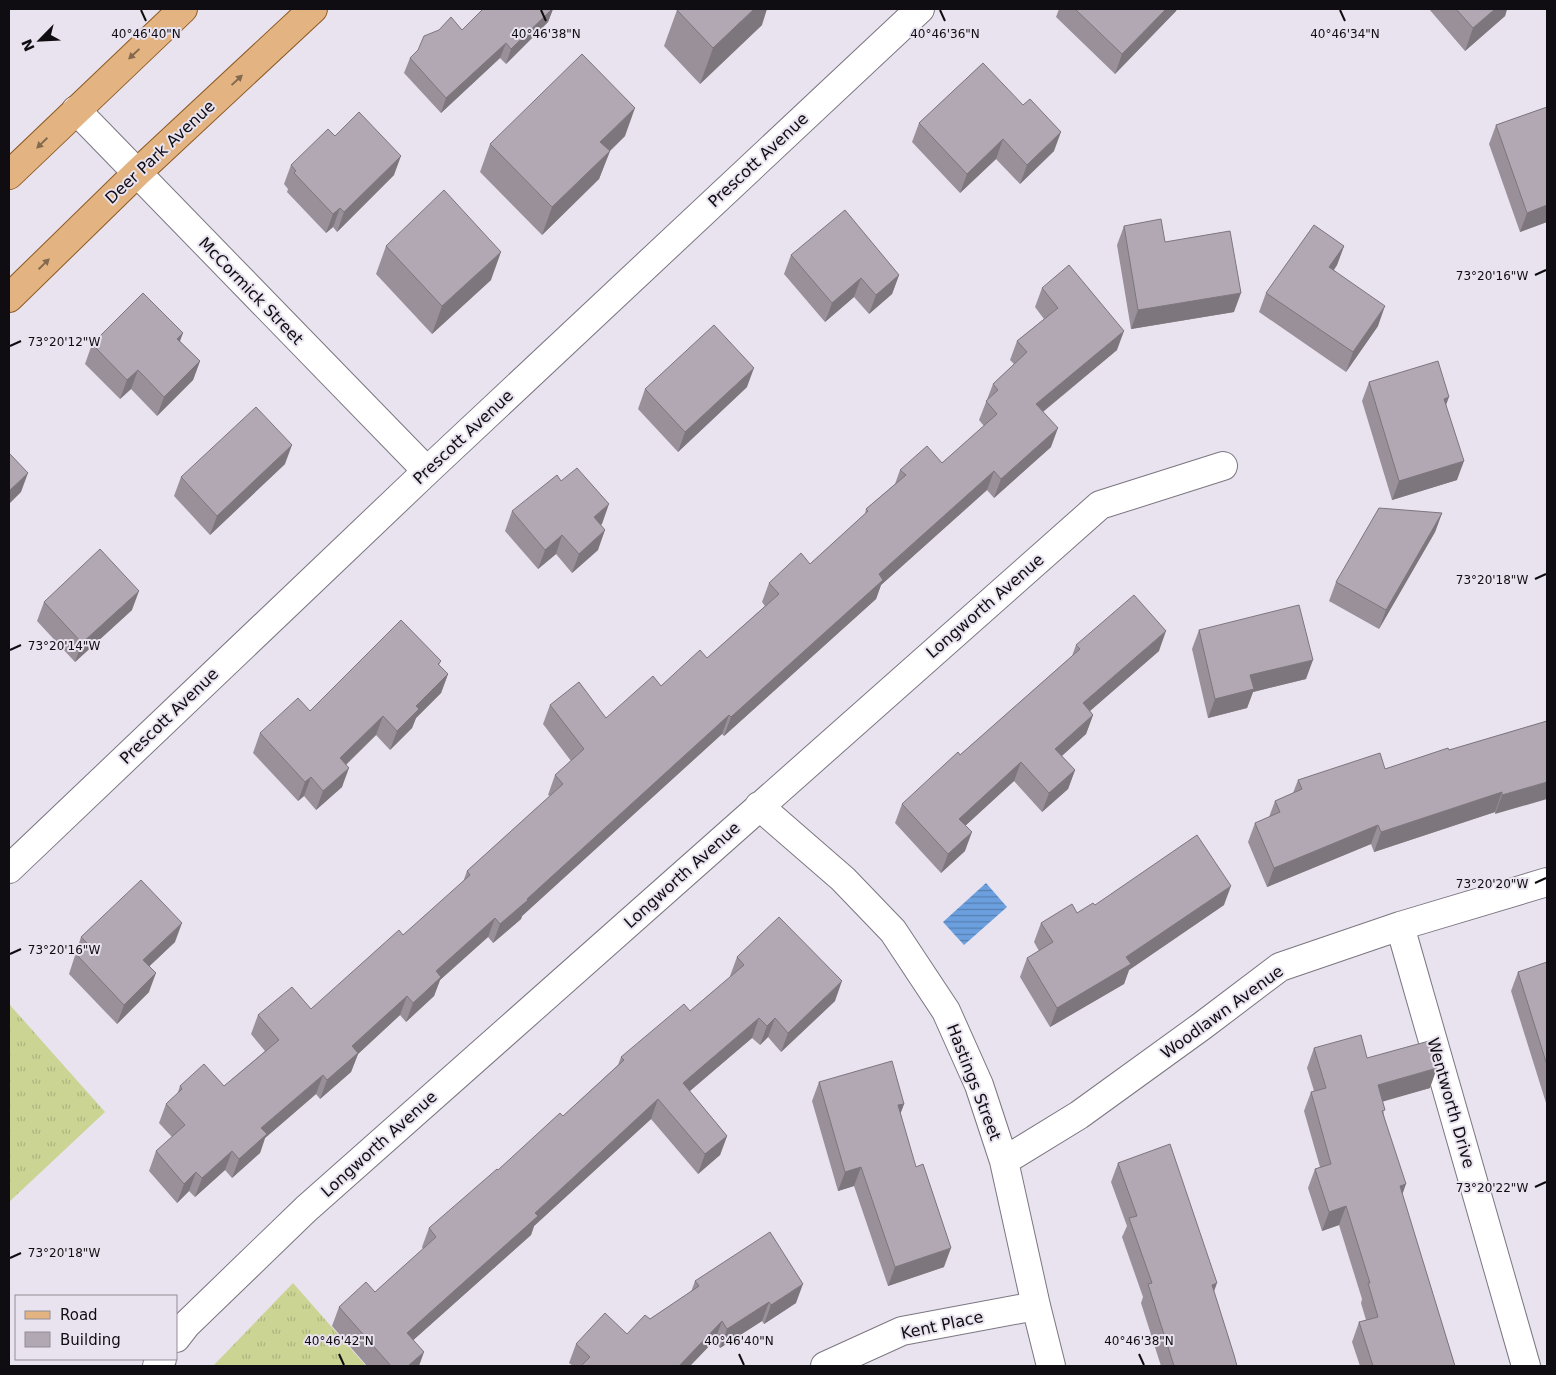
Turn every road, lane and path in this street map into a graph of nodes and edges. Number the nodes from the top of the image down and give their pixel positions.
1 (182, 9) edge
2 (313, 9) edge
3 (920, 9) edge
4 (76, 110) junction
5 (137, 173) junction
6 (9, 175) edge
7 (9, 298) edge
8 (1222, 466) dead end
9 (427, 470) junction
10 (759, 806) junction
11 (9, 869) edge
12 (1547, 882) edge
13 (1400, 926) junction
14 (1004, 1160) junction
15 (1036, 1306) junction
16 (178, 1335) edge
17 (824, 1366) edge
18 (1051, 1366) edge
19 (1526, 1366) edge

1 -> 4 main road
5 -> 2 main road, Deer Park Avenue
3 - 9 street, Prescott Avenue
4 - 5 street, McCormick Street
4 -> 6 main road
7 -> 5 main road, Deer Park Avenue
5 - 9 street, McCormick Street
8 - 10 street, Longworth Avenue
9 - 11 street, Prescott Avenue
10 - 14 street, Hastings Street
10 - 16 street, Longworth Avenue
12 - 13 street, Woodlawn Avenue
13 - 14 street, Woodlawn Avenue
13 - 19 street, Wentworth Drive
14 - 15 street, Hastings Street
15 - 17 street, Kent Place
15 - 18 street, Hastings Street

